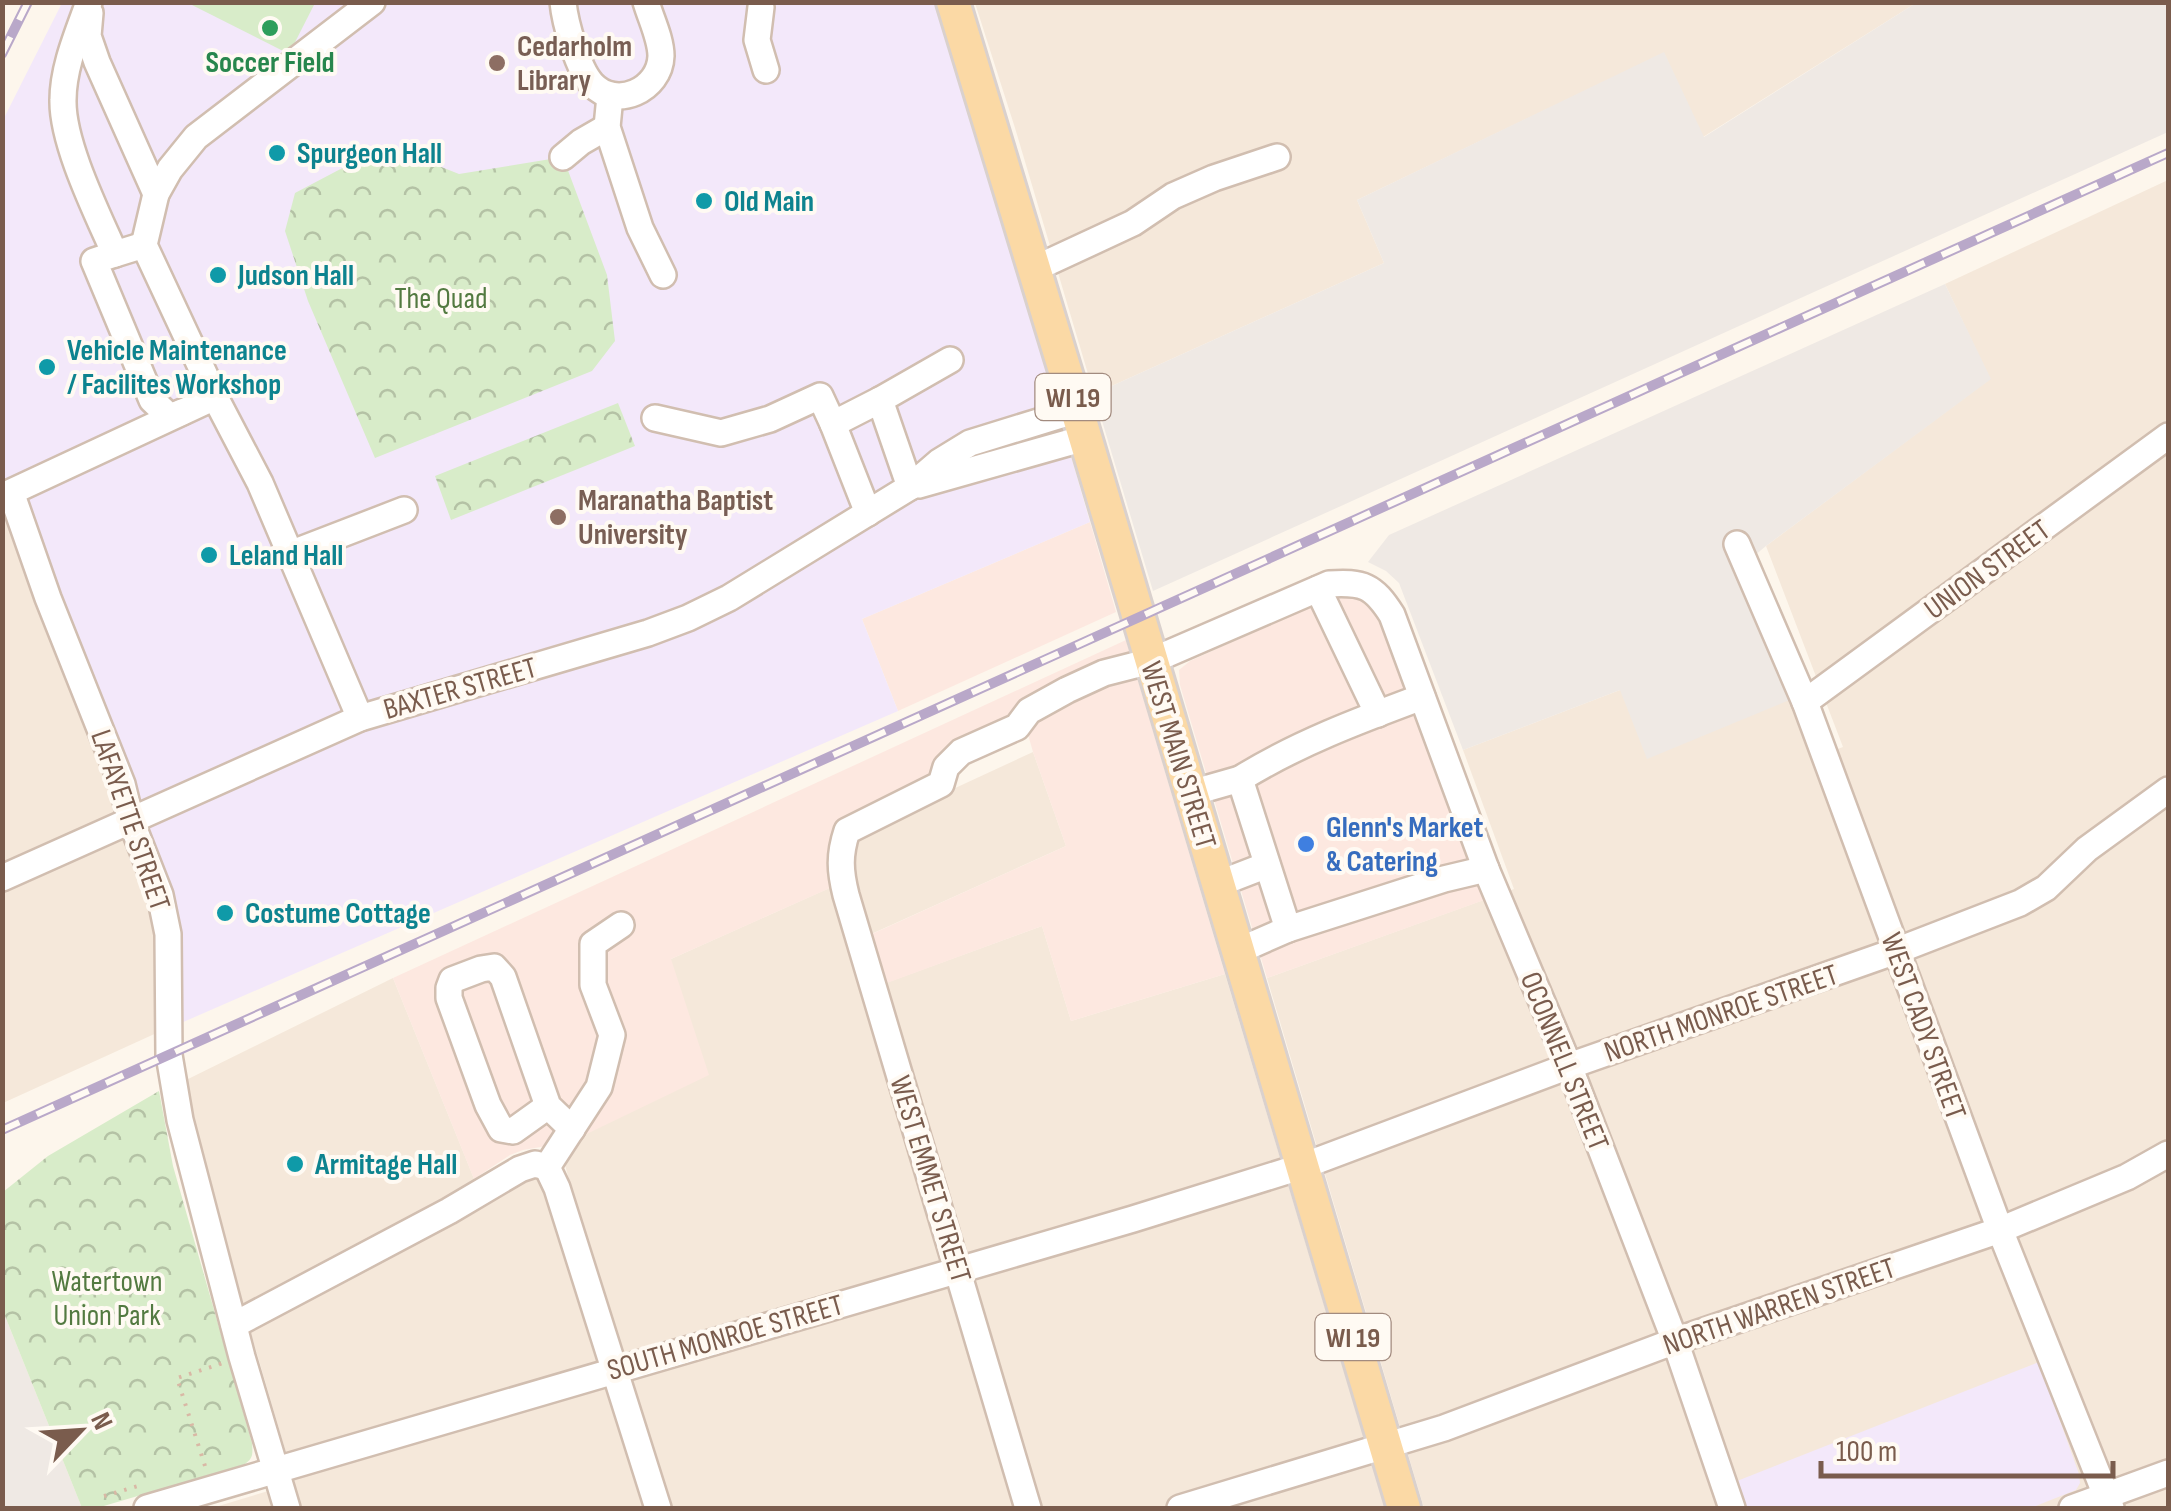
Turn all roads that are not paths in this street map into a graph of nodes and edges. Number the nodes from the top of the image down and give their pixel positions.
1 (90, 2) edge
2 (372, 2) edge
3 (563, 2) edge
4 (646, 2) edge
5 (953, 2) edge
6 (763, 4) edge
7 (766, 70) dead end
8 (610, 96) junction
9 (607, 127) junction
10 (563, 157) dead end
11 (1277, 157) dead end
12 (156, 194) junction
13 (144, 245) junction
14 (114, 254) junction
15 (1034, 269) junction
16 (663, 275) dead end
17 (950, 360) dead end
18 (215, 397) junction
19 (880, 400) junction
20 (170, 417) junction
21 (654, 418) dead end
22 (832, 424) junction
23 (1081, 424) junction
24 (2168, 436) edge
25 (910, 488) junction
26 (404, 510) dead end
27 (868, 513) junction
28 (1737, 544) dead end
29 (290, 554) junction
30 (1318, 589) junction
31 (1151, 660) junction
32 (1422, 696) junction
33 (1804, 702) junction
34 (1378, 714) junction
35 (360, 718) junction
36 (1240, 778) junction
37 (2168, 790) edge
38 (1190, 793) junction
39 (131, 821) junction
40 (1267, 864) junction
41 (1486, 869) junction
42 (2, 878) edge
43 (1218, 884) junction
44 (621, 925) dead end
45 (1288, 930) junction
46 (1238, 951) junction
47 (1896, 951) junction
48 (1569, 1066) junction
49 (548, 1106) junction
50 (572, 1128) junction
51 (2168, 1154) edge
52 (1303, 1166) junction
53 (547, 1167) junction
54 (2000, 1230) junction
55 (958, 1269) junction
56 (234, 1324) junction
57 (1675, 1341) junction
58 (616, 1370) junction
59 (1386, 1447) junction
60 (276, 1470) junction
61 (2168, 1474) edge
62 (142, 1497) edge
63 (2108, 1502) edge
64 (287, 1508) edge
65 (658, 1508) edge
66 (1028, 1508) edge
67 (1180, 1508) edge
68 (1404, 1508) edge
69 (1732, 1508) edge
70 (2072, 1508) edge

1 - 12 street
1 - 14 street
2 - 12 street
3 - 8 street
4 - 8 street
5 - 15 main road, WEST MAIN STREET / WI 19
6 - 7 street
8 - 9 street
9 - 10 street
9 - 16 street
11 - 15 street
12 - 13 street
13 - 14 street
13 - 18 street
14 - 20 street
15 - 23 main road, WEST MAIN STREET / WI 19
17 - 19 street
18 - 20 street
18 - 29 street
19 - 22 street
19 - 25 street
20 - 39 street, LAFAYETTE STREET
21 - 22 street
22 - 27 street
23 - 25 street, BAXTER STREET
23 - 31 main road, WEST MAIN STREET / WI 19
24 - 33 street, UNION STREET
25 - 27 street, BAXTER STREET
26 - 29 street
27 - 35 street, BAXTER STREET
28 - 33 street, WEST CADY STREET
29 - 35 street
30 - 31 street
30 - 32 street, OCONNELL STREET
30 - 34 street
31 - 38 main road, WEST MAIN STREET / WI 19
31 - 55 street, WEST EMMET STREET
32 - 34 street
32 - 41 street, OCONNELL STREET
33 - 47 street, WEST CADY STREET
34 - 36 street
35 - 39 street, BAXTER STREET
36 - 38 street
36 - 40 street
37 - 47 street, NORTH MONROE STREET
38 - 43 main road, WEST MAIN STREET / WI 19
39 - 42 street, BAXTER STREET
39 - 56 street, LAFAYETTE STREET
40 - 43 street
40 - 45 street
41 - 45 street
41 - 48 street, OCONNELL STREET
43 - 46 main road, WEST MAIN STREET / WI 19
44 - 50 street
45 - 46 street
46 - 52 main road, WEST MAIN STREET / WI 19
47 - 48 street, NORTH MONROE STREET
47 - 54 street, WEST CADY STREET
48 - 52 street, NORTH MONROE STREET
48 - 57 street, OCONNELL STREET
49 - 49 street
49 - 50 street
50 - 53 street
51 - 54 street, NORTH WARREN STREET
52 - 55 street, SOUTH MONROE STREET
52 - 59 main road, WEST MAIN STREET / WI 19
53 - 56 street
53 - 58 street
54 - 57 street, NORTH WARREN STREET
54 - 63 street, WEST CADY STREET
55 - 58 street, SOUTH MONROE STREET
55 - 66 street, WEST EMMET STREET
56 - 60 street, LAFAYETTE STREET
57 - 59 street, NORTH WARREN STREET
57 - 69 street, OCONNELL STREET
58 - 60 street, SOUTH MONROE STREET
58 - 65 street
59 - 67 street, NORTH WARREN STREET
59 - 68 main road, WEST MAIN STREET / WI 19
60 - 62 street, SOUTH MONROE STREET
60 - 64 street, LAFAYETTE STREET
61 - 63 street
63 - 70 street

